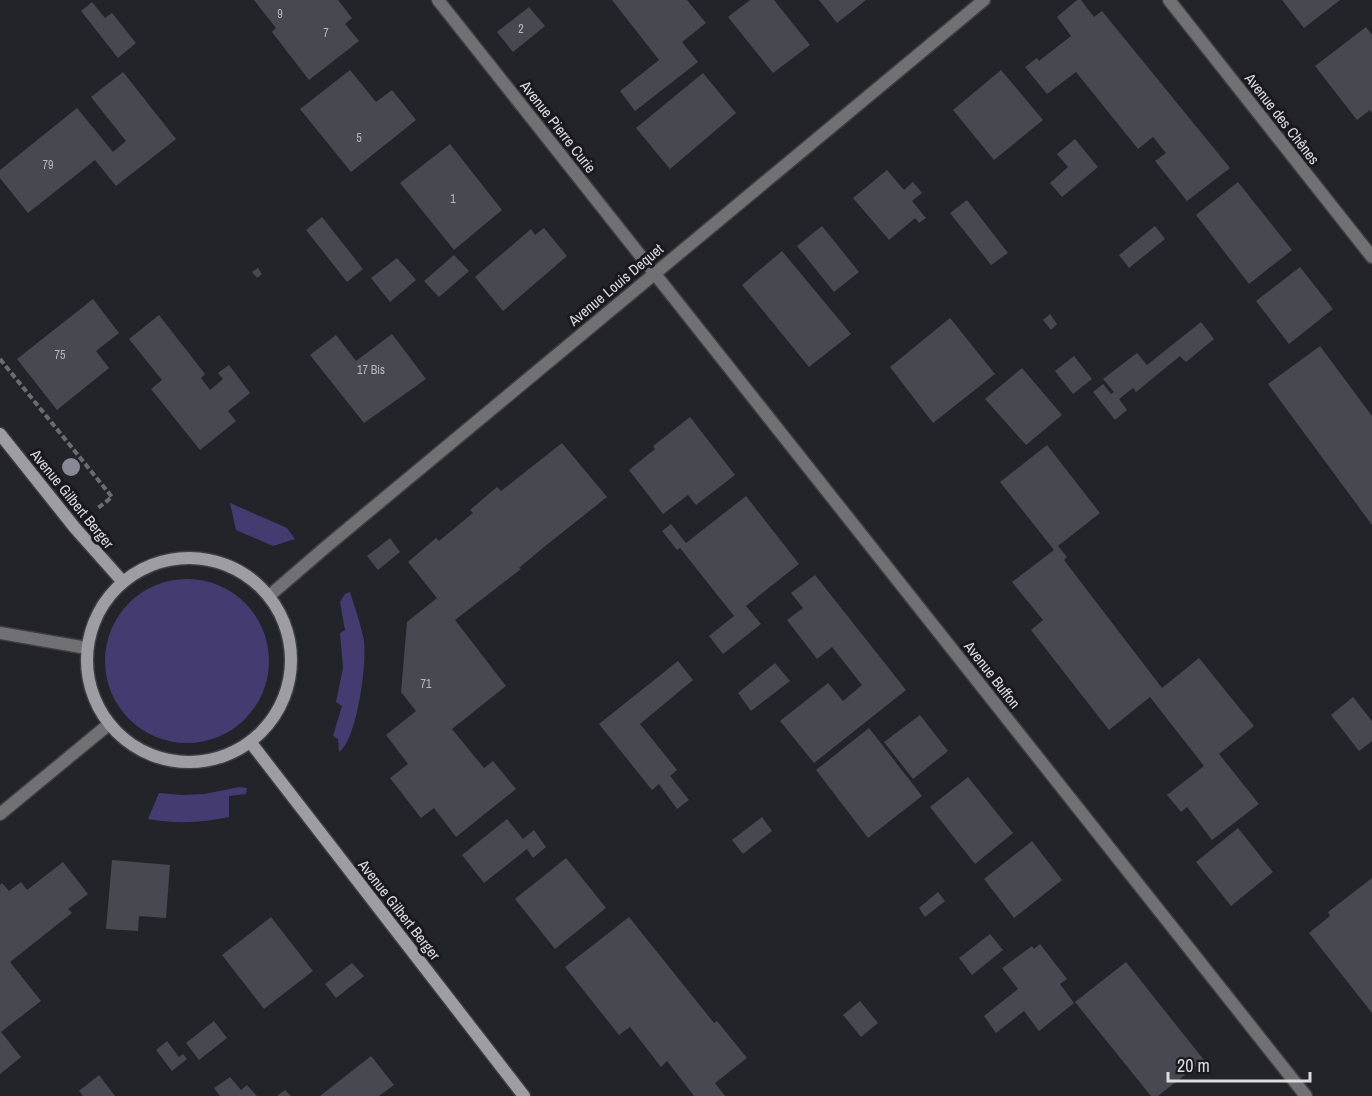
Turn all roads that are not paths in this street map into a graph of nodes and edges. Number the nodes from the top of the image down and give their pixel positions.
1 (438, 0) edge
2 (984, 0) edge
3 (1169, 0) edge
4 (1372, 257) edge
5 (654, 273) junction
6 (0, 434) edge
7 (123, 582) junction
8 (269, 596) junction
9 (0, 633) edge
10 (87, 648) junction
11 (108, 725) junction
12 (251, 743) junction
13 (0, 814) edge
14 (524, 1096) edge
15 (1306, 1096) edge

1 - 5 street, Avenue Pierre Curie
2 - 5 street, Avenue Louis Dequet
3 - 4 street, Avenue des Chênes
5 - 8 street, Avenue Louis Dequet
5 - 15 street, Avenue Buffon
6 - 7 street, Avenue Gilbert Berger
7 - 8 street
7 - 10 street
8 - 12 street
9 - 10 street
10 - 11 street
11 - 12 street
11 - 13 street
12 - 14 street, Avenue Gilbert Berger

